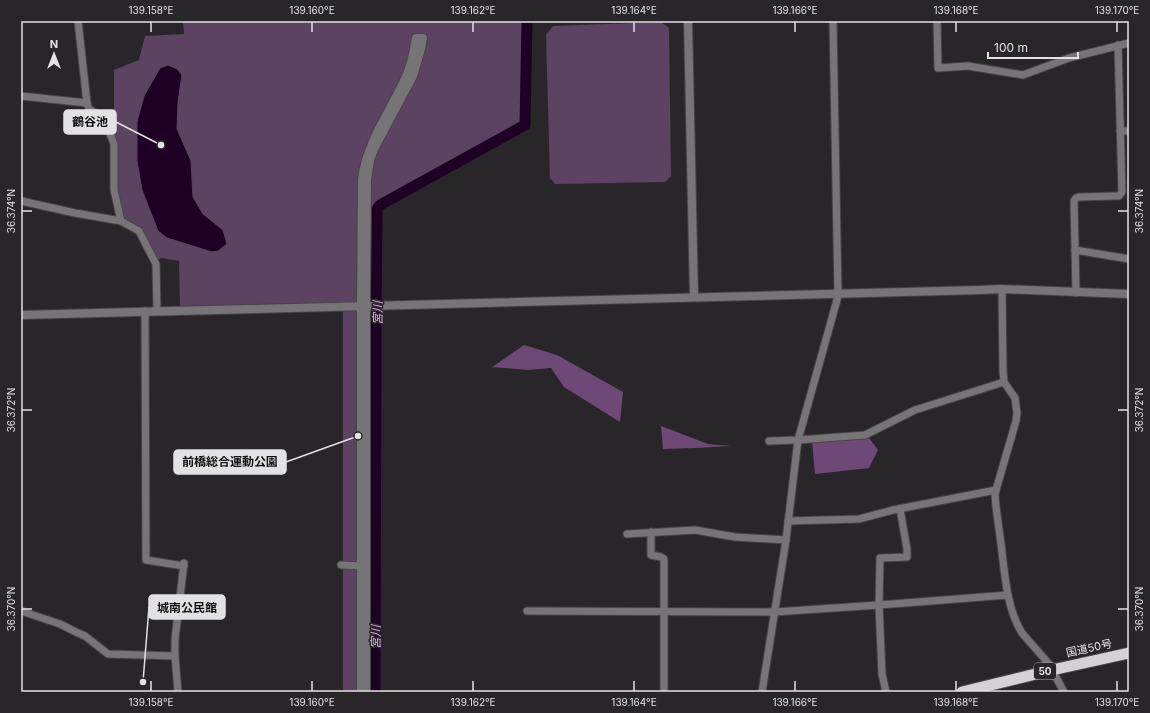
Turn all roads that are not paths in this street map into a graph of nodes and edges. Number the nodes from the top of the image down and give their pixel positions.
1 (78, 21) edge
2 (688, 21) edge
3 (833, 21) edge
4 (937, 21) edge
5 (1129, 43) edge
6 (1118, 45) junction
7 (21, 96) edge
8 (87, 103) junction
9 (1129, 130) edge
10 (1120, 131) junction
11 (21, 201) edge
12 (121, 221) junction
13 (1075, 250) junction
14 (1129, 259) edge
15 (1002, 289) junction
16 (1076, 293) junction
17 (838, 294) junction
18 (1129, 294) edge
19 (694, 297) junction
20 (366, 306) junction
21 (145, 311) junction
22 (157, 311) junction
23 (21, 315) edge
24 (1004, 382) junction
25 (798, 440) junction
26 (769, 441) dead end
27 (996, 490) junction
28 (900, 509) junction
29 (788, 521) junction
30 (651, 532) junction
31 (627, 534) dead end
32 (786, 540) junction
33 (341, 565) dead end
34 (363, 566) junction
35 (1008, 595) junction
36 (879, 605) junction
37 (21, 611) edge
38 (527, 611) dead end
39 (664, 611) junction
40 (774, 612) junction
41 (1129, 653) edge
42 (175, 656) junction
43 (1052, 670) junction
44 (178, 692) edge
45 (361, 692) edge
46 (366, 692) edge
47 (664, 692) edge
48 (762, 692) edge
49 (886, 692) edge
50 (962, 692) edge
51 (1064, 692) edge

1 - 8 street
2 - 19 street
3 - 17 street
4 - 6 street
5 - 6 street
6 - 10 street
7 - 8 street
8 - 12 street
9 - 10 street
10 - 13 street
11 - 12 street
12 - 22 street
13 - 14 street
13 - 16 street
15 - 16 street
15 - 17 street
15 - 24 street
16 - 18 street
17 - 19 street
17 - 25 street
19 - 20 street
20 - 20 street
20 - 22 street
20 - 34 street
21 - 22 street
21 - 23 street
21 - 42 street
24 - 25 street
24 - 27 street
25 - 26 street
25 - 29 street
27 - 28 street
27 - 35 street
28 - 29 street
28 - 36 street
29 - 32 street
30 - 31 street
30 - 32 street
30 - 39 street
32 - 40 street
33 - 34 street
34 - 45 street
34 - 46 street
35 - 36 street
35 - 43 street
36 - 40 street
36 - 49 street
37 - 42 street
38 - 39 street
39 - 40 street
39 - 47 street
40 - 48 street
41 - 43 highway, 国道50号 / 50
42 - 44 street
43 - 50 highway, 国道50号 / 50
43 - 51 street

